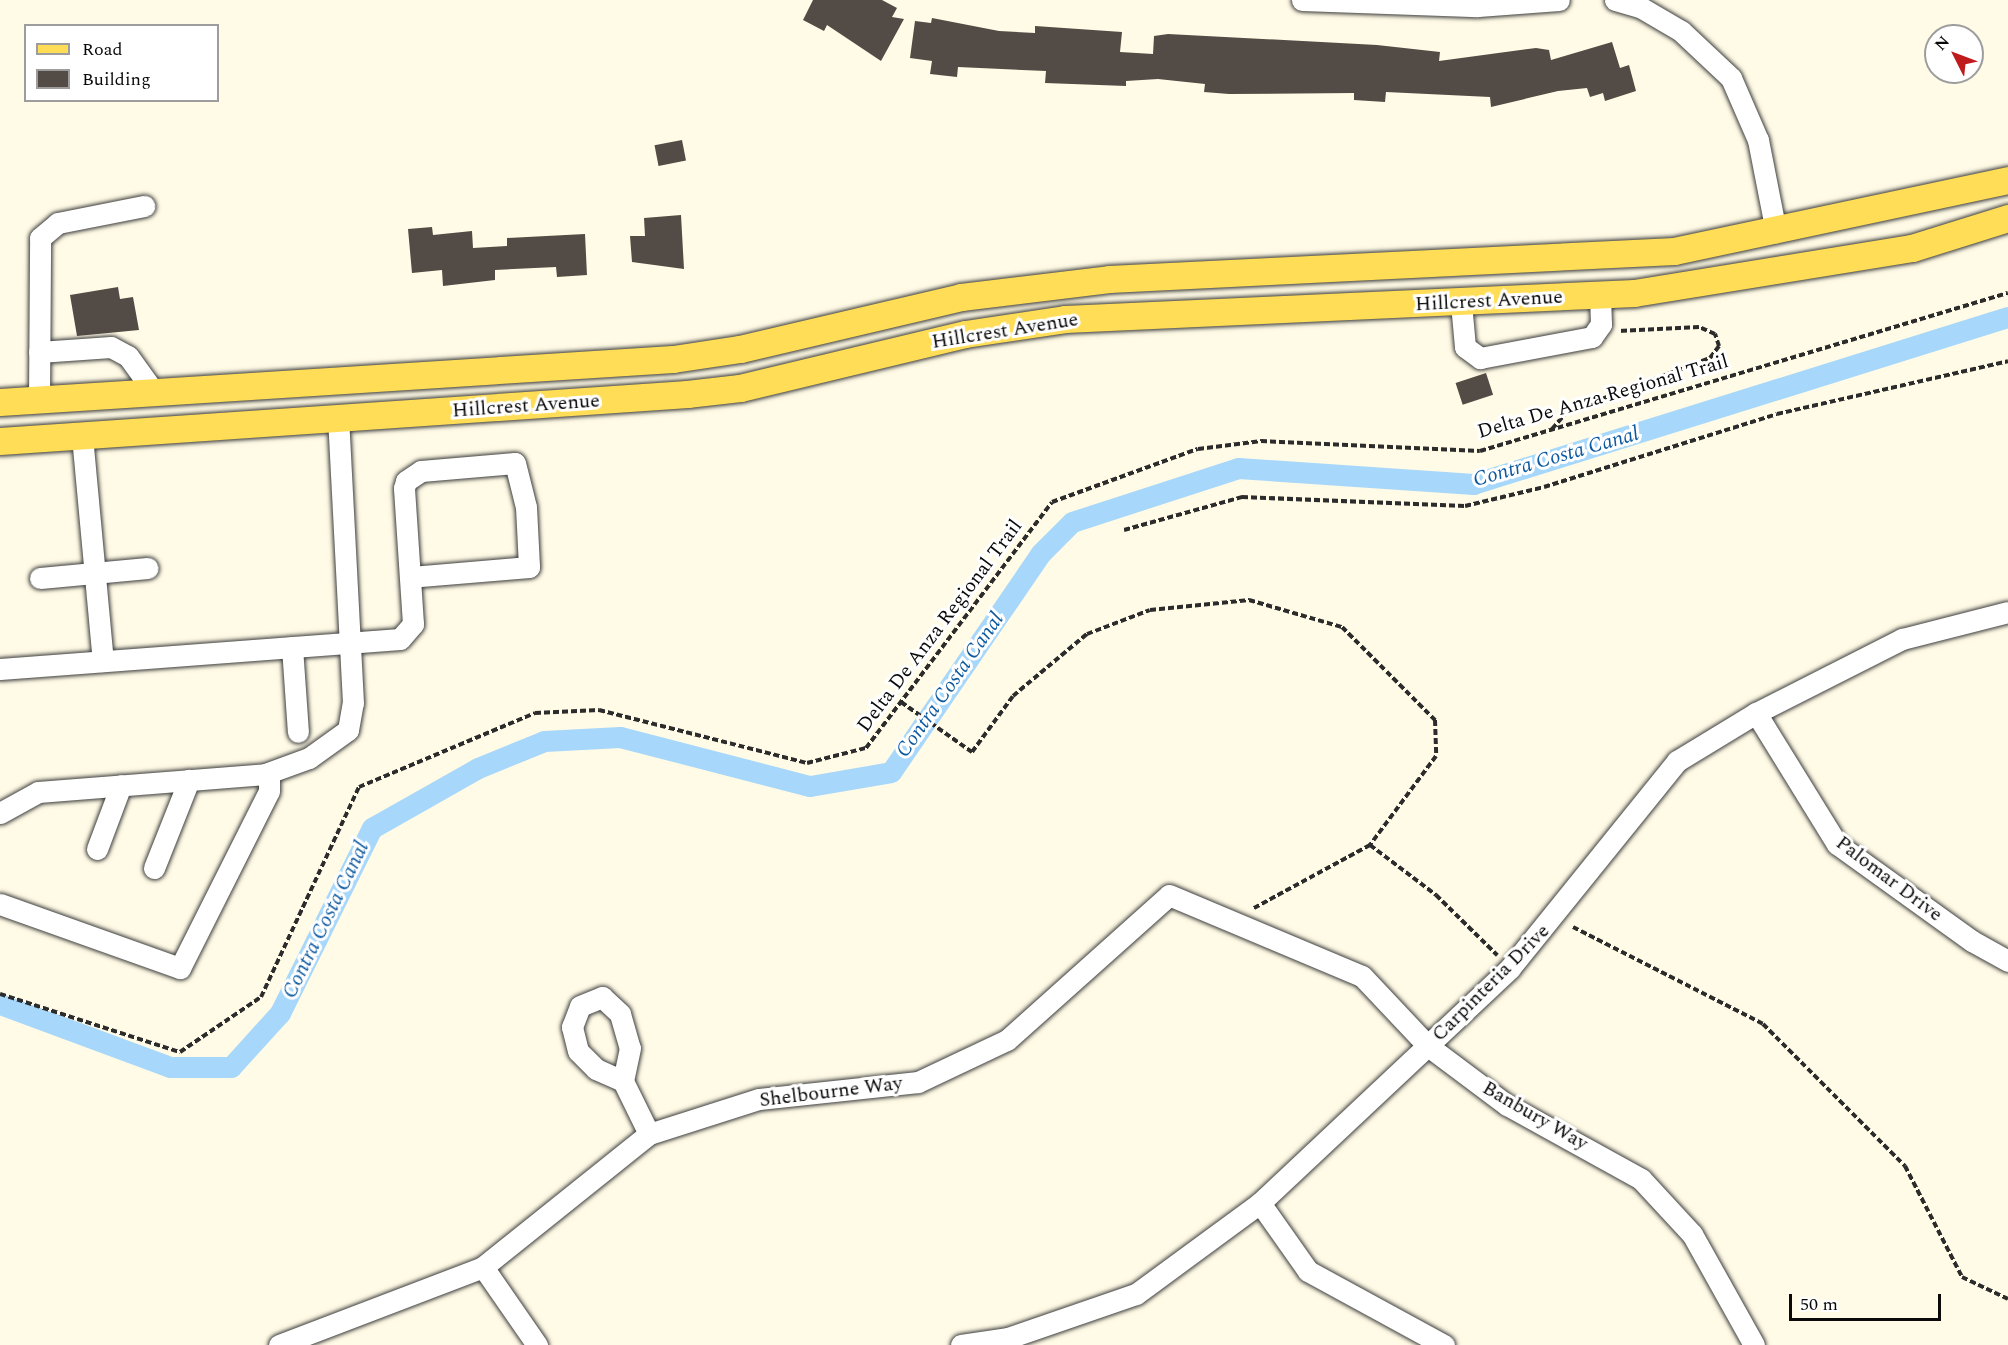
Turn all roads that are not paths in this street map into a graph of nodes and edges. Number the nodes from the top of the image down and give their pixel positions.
1 (1302, 0) edge
2 (1559, 0) edge
3 (1615, 0) edge
4 (1447, 3) edge
5 (2008, 180) edge
6 (144, 206) dead end
7 (2008, 218) edge
8 (1776, 232) junction
9 (1600, 295) junction
10 (1461, 303) junction
11 (39, 352) junction
12 (471, 371) junction
13 (154, 392) junction
14 (39, 399) junction
15 (0, 402) edge
16 (339, 419) junction
17 (82, 436) junction
18 (0, 441) edge
19 (148, 568) dead end
20 (95, 573) junction
21 (411, 577) junction
22 (40, 578) dead end
23 (2008, 612) edge
24 (347, 643) junction
25 (292, 647) junction
26 (103, 661) junction
27 (0, 669) edge
28 (1756, 713) junction
29 (298, 732) dead end
30 (269, 773) junction
31 (189, 780) junction
32 (121, 785) junction
33 (0, 813) edge
34 (97, 849) dead end
35 (154, 868) dead end
36 (1169, 895) joint
37 (0, 904) edge
38 (2008, 961) edge
39 (1428, 1046) junction
40 (623, 1081) dead end
41 (649, 1134) junction
42 (1260, 1203) junction
43 (483, 1267) junction
44 (279, 1345) edge
45 (537, 1345) edge
46 (961, 1345) edge
47 (1444, 1345) edge
48 (1754, 1345) edge

1 - 4 street
2 - 4 street
3 - 8 street
5 - 8 main road, Hillcrest Avenue
6 - 11 street
7 - 9 main road, Hillcrest Avenue
8 - 12 main road, Hillcrest Avenue
9 - 10 main road, Hillcrest Avenue
9 - 10 street
10 - 16 main road, Hillcrest Avenue
11 - 13 street
11 - 14 street
12 - 13 main road, Hillcrest Avenue
12 - 16 main road
13 - 14 main road, Hillcrest Avenue
14 - 15 main road, Hillcrest Avenue
16 - 17 main road, Hillcrest Avenue
16 - 24 street
17 - 18 main road, Hillcrest Avenue
17 - 20 street
19 - 20 street
20 - 22 street
20 - 26 street
21 - 21 street
21 - 24 street
23 - 28 street, Carpinteria Drive
24 - 25 street
24 - 30 street
25 - 26 street
25 - 29 street
26 - 27 street
28 - 38 street, Palomar Drive
28 - 39 street, Carpinteria Drive
30 - 31 street
30 - 37 street
31 - 32 street
31 - 35 street
32 - 33 street
32 - 34 street
36 - 39 street, Banbury Way
36 - 41 street, Shelbourne Way
39 - 42 street, Carpinteria Drive
39 - 48 street, Banbury Way
40 - 41 street
41 - 43 street, Shelbourne Way
42 - 46 street, Carpinteria Drive
42 - 47 street
43 - 44 street, Shelbourne Way
43 - 45 street

